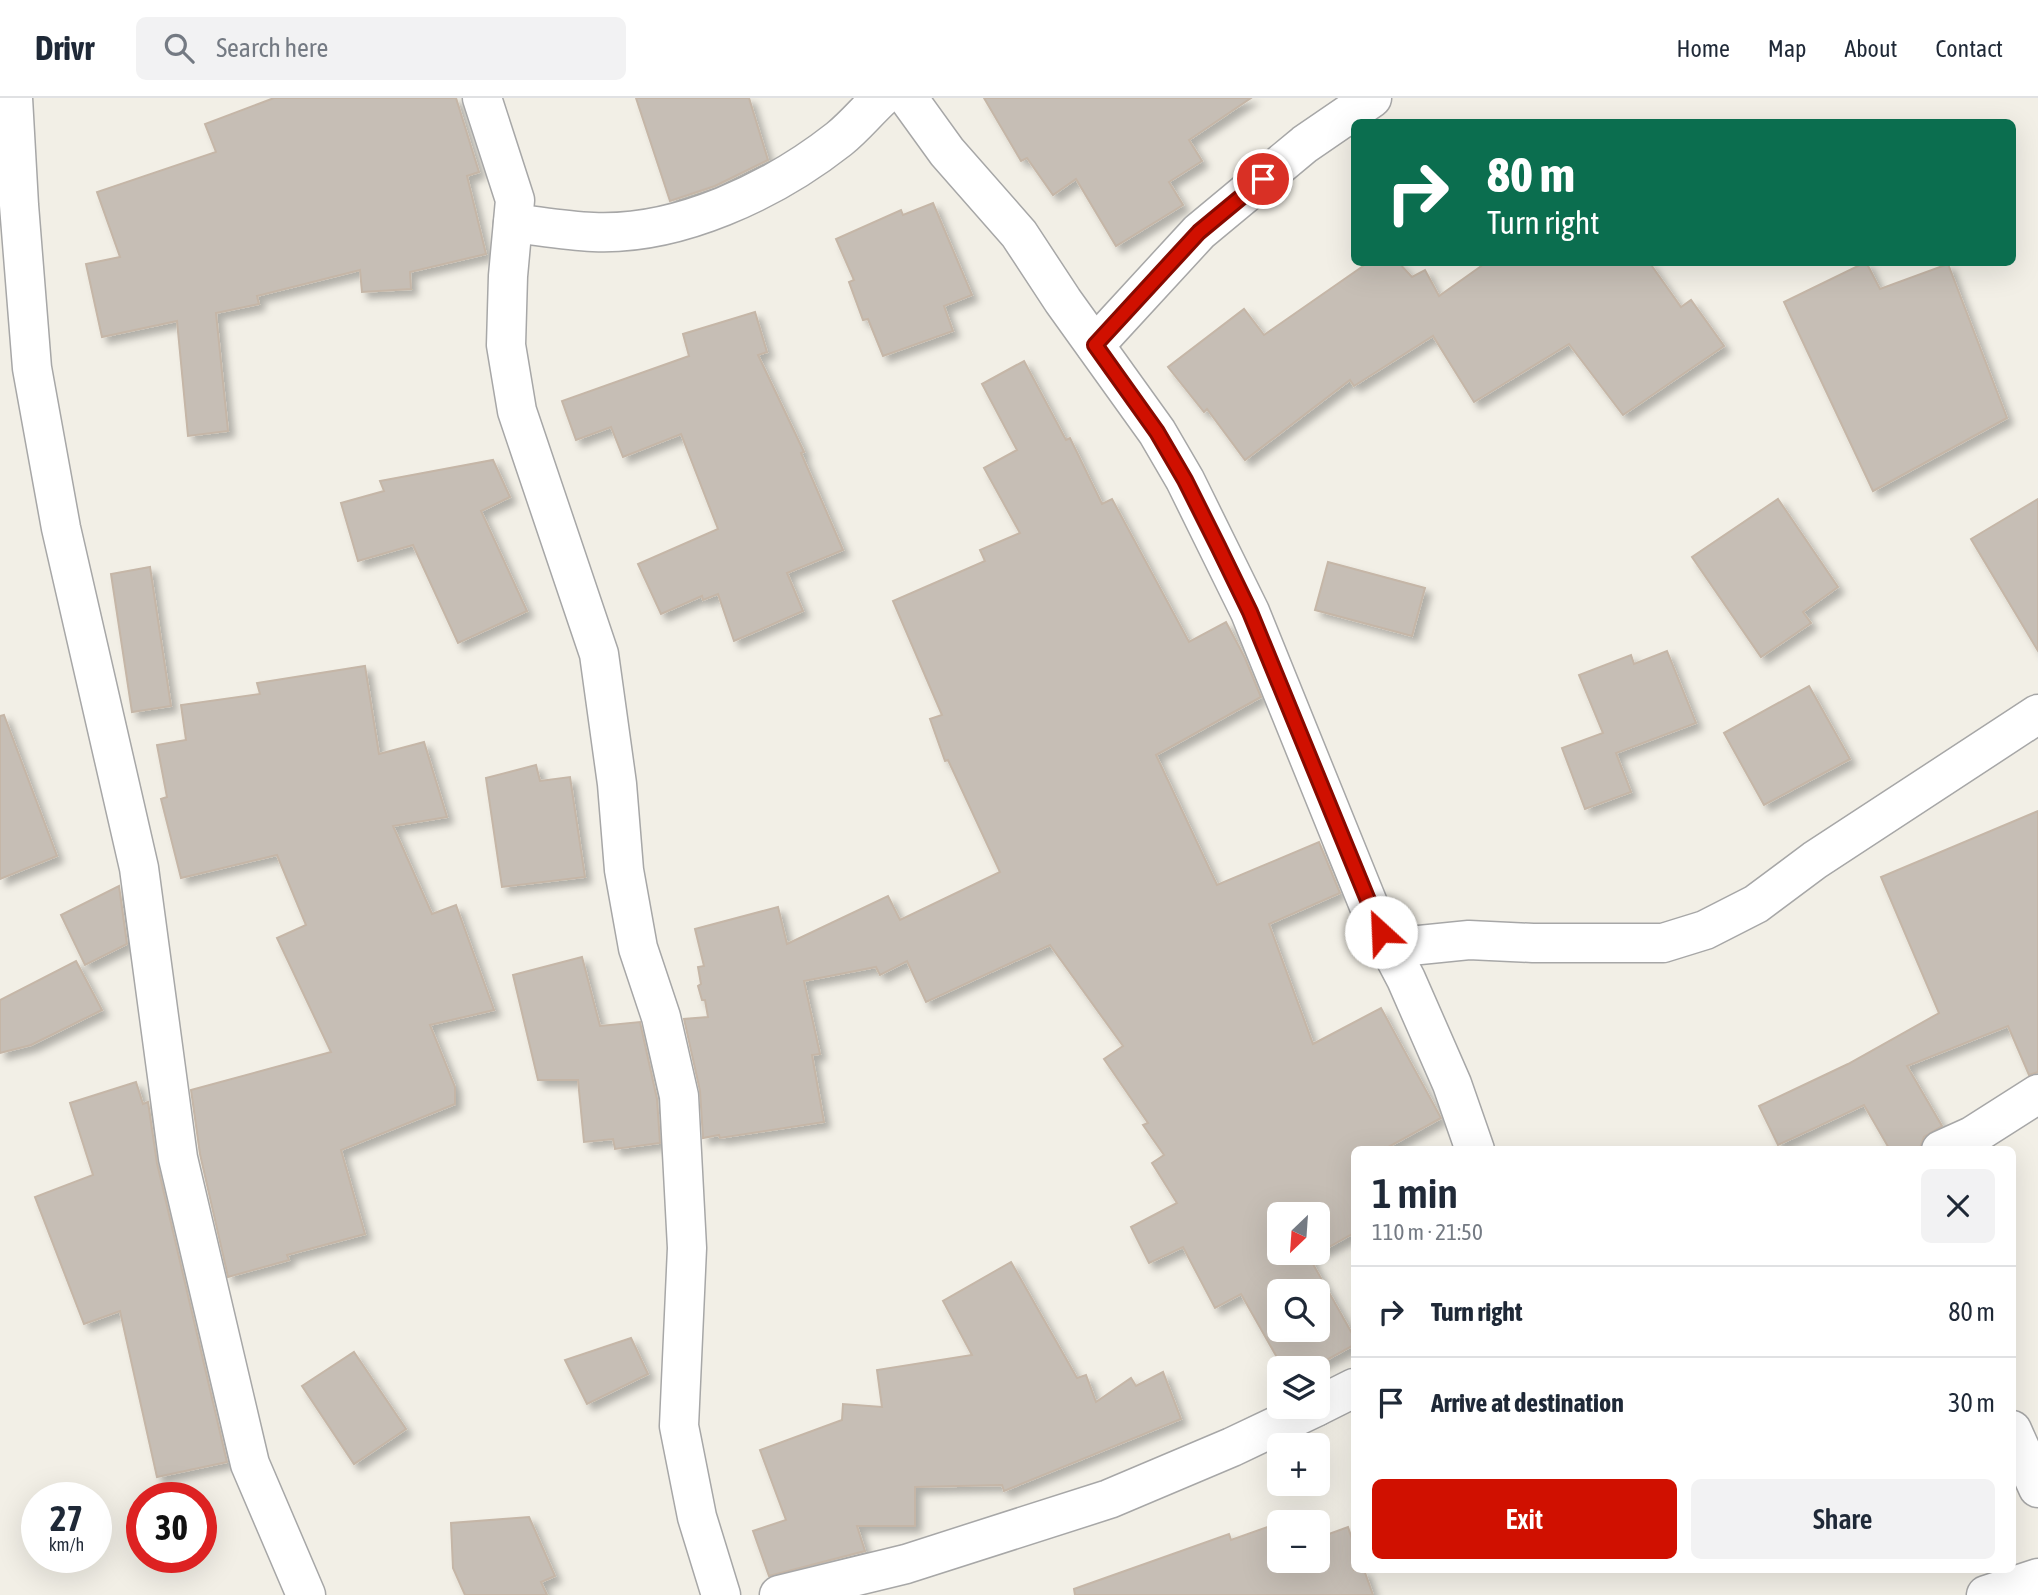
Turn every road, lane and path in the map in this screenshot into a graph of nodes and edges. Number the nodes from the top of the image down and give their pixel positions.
1 (13, 98) edge
2 (482, 98) edge
3 (881, 98) edge
4 (908, 98) edge
5 (1372, 98) edge
6 (9, 207) edge
7 (513, 223) junction
8 (1095, 345) junction
9 (2038, 713) edge
10 (1390, 948) junction
11 (2038, 1094) edge
12 (1474, 1146) edge
13 (1950, 1146) edge
14 (1351, 1390) edge
15 (1330, 1400) edge
16 (1292, 1419) edge
17 (2016, 1439) edge
18 (2038, 1488) edge
19 (2038, 1578) edge
20 (306, 1595) edge
21 (721, 1595) edge
22 (779, 1595) edge
23 (1986, 1595) edge

1 - 6 street
2 - 7 street
3 - 7 street
4 - 8 street
5 - 8 street
6 - 20 street
7 - 21 street
8 - 10 street
9 - 10 street
10 - 12 street
11 - 13 street
14 - 15 street
16 - 22 street
17 - 18 street
19 - 23 street

